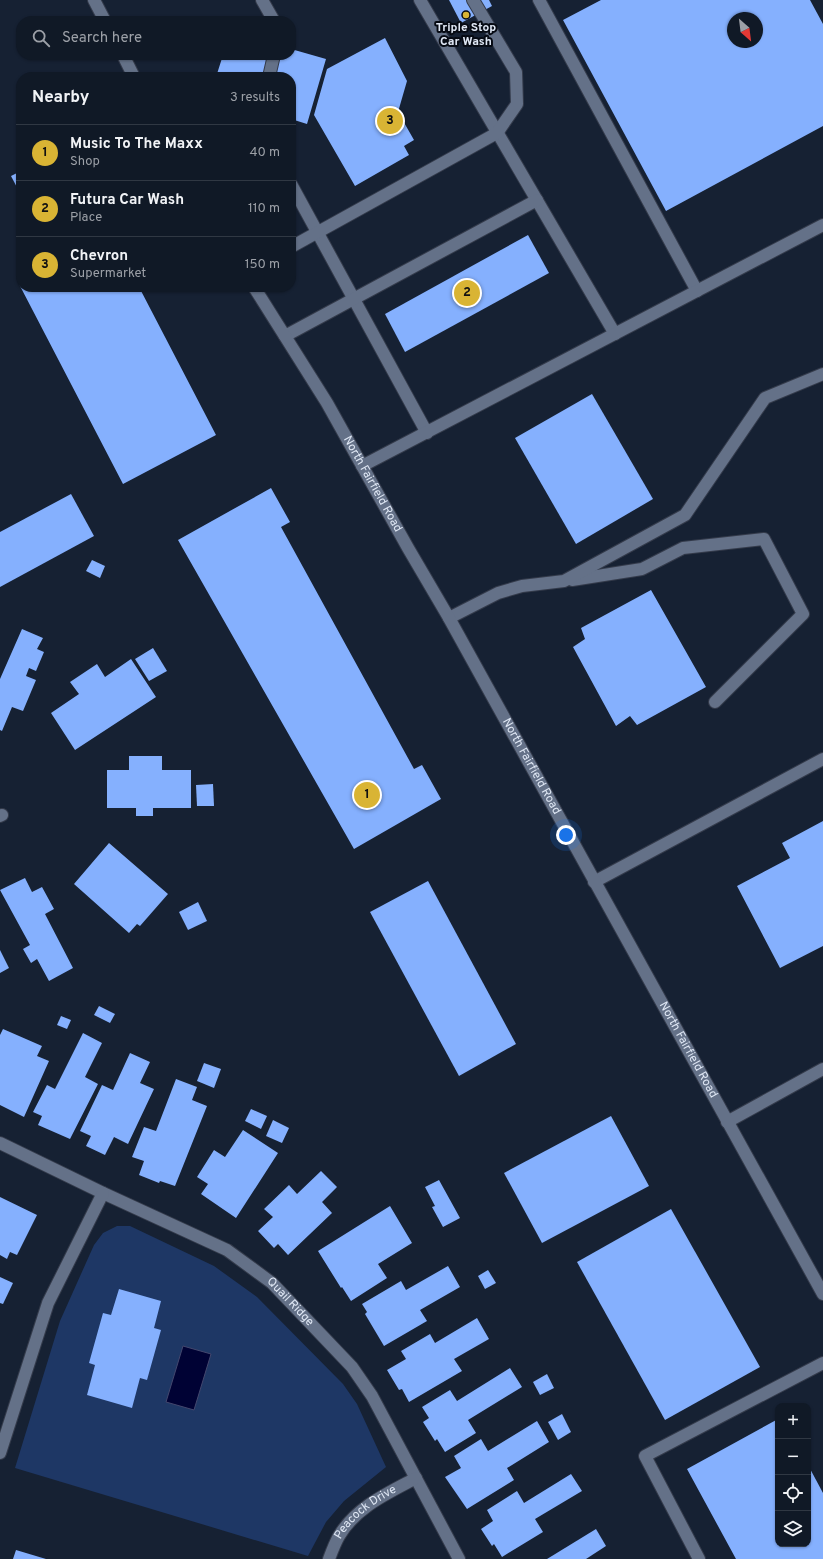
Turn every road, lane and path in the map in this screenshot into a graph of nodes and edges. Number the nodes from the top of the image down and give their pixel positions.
1 (94, 0) edge
2 (262, 0) edge
3 (420, 0) edge
4 (473, 0) edge
5 (540, 0) edge
6 (102, 16) edge
7 (271, 16) edge
8 (126, 60) edge
9 (273, 60) edge
10 (132, 72) edge
11 (270, 72) edge
12 (497, 133) junction
13 (296, 193) edge
14 (537, 200) junction
15 (823, 225) edge
16 (318, 232) junction
17 (296, 244) edge
18 (697, 291) junction
19 (257, 292) edge
20 (354, 300) junction
21 (615, 334) junction
22 (285, 336) junction
23 (823, 374) edge
24 (427, 433) junction
25 (362, 466) junction
26 (564, 580) junction
27 (449, 618) junction
28 (715, 702) dead end
29 (823, 759) edge
30 (594, 882) junction
31 (823, 1069) edge
32 (727, 1122) junction
33 (0, 1143) edge
34 (103, 1193) junction
35 (823, 1294) edge
36 (823, 1363) edge
37 (0, 1453) edge
38 (416, 1478) junction
39 (329, 1559) edge
40 (459, 1559) edge
41 (699, 1559) edge

1 - 6 street
2 - 7 street
3 - 12 street
4 - 12 street
5 - 18 street
8 - 10 street
9 - 11 street
12 - 14 street
12 - 16 street
13 - 16 street
14 - 20 street
14 - 21 street
15 - 18 street
16 - 17 street
16 - 20 street
18 - 21 street
19 - 22 street, North Fairfield Road
20 - 22 street
20 - 24 street
21 - 24 street
22 - 25 street, North Fairfield Road
23 - 26 street
24 - 25 street
25 - 27 street, North Fairfield Road
26 - 27 street
26 - 28 street
27 - 30 street, North Fairfield Road
29 - 30 street
30 - 32 street, North Fairfield Road
31 - 32 street
32 - 35 street, North Fairfield Road
33 - 34 street, Quail Ridge
34 - 37 street
34 - 38 street, Quail Ridge
36 - 41 street
38 - 39 street, Peacock Drive
38 - 40 street, Quail Ridge

